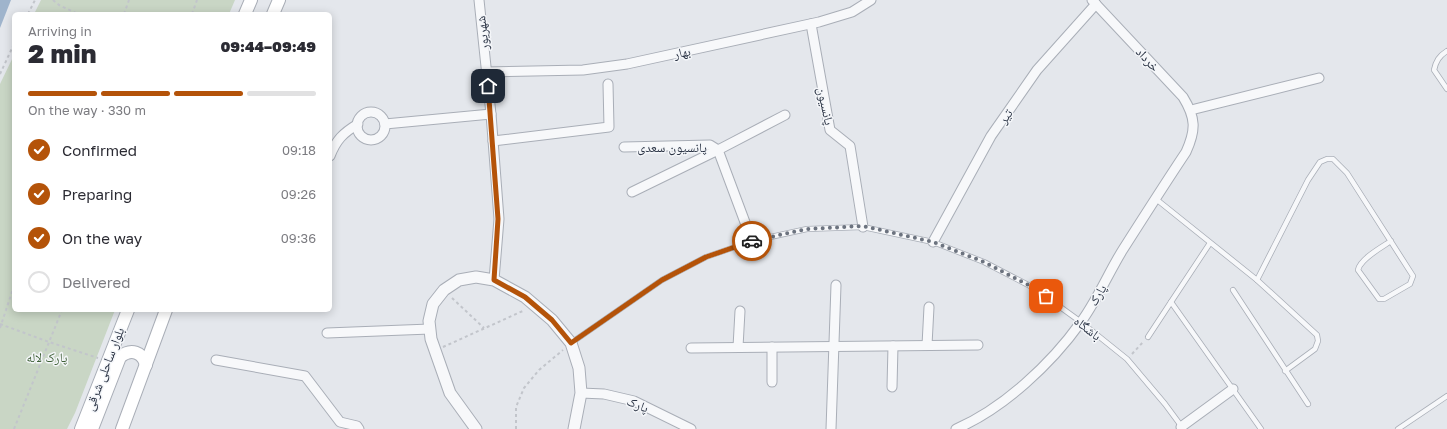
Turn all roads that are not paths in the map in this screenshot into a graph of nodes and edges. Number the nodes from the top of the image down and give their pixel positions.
1 (250, 0) edge
2 (279, 0) edge
3 (479, 0) edge
4 (871, 0) edge
5 (1094, 2) edge
6 (246, 12) edge
7 (274, 12) edge
8 (810, 24) junction
9 (1447, 50) edge
10 (486, 72) junction
11 (1319, 78) dead end
12 (608, 84) dead end
13 (1447, 90) edge
14 (1191, 110) junction
15 (491, 114) junction
16 (785, 114) dead end
17 (358, 124) junction
18 (385, 124) junction
19 (1194, 124) joint
20 (493, 141) junction
21 (624, 147) dead end
22 (332, 150) edge
23 (718, 150) junction
24 (632, 192) dead end
25 (1156, 198) junction
26 (863, 226) junction
27 (752, 240) junction
28 (1391, 240) junction
29 (933, 242) junction
30 (1210, 243) junction
31 (494, 280) junction
32 (1257, 280) junction
33 (836, 285) dead end
34 (1233, 290) dead end
35 (1171, 302) junction
36 (929, 307) dead end
37 (740, 311) dead end
38 (127, 312) edge
39 (165, 312) edge
40 (1081, 322) junction
41 (430, 329) junction
42 (327, 333) dead end
43 (1148, 337) road end
44 (571, 343) junction
45 (978, 344) dead end
46 (927, 345) junction
47 (893, 346) junction
48 (738, 347) junction
49 (772, 347) junction
50 (833, 347) junction
51 (691, 348) dead end
52 (216, 360) dead end
53 (146, 365) junction
54 (1285, 371) junction
55 (772, 382) dead end
56 (892, 387) dead end
57 (1233, 389) junction
58 (581, 392) junction
59 (1447, 396) edge
60 (1308, 404) dead end
61 (1182, 428) edge
62 (81, 429) edge
63 (92, 429) edge
64 (122, 429) edge
65 (359, 429) edge
66 (476, 429) edge
67 (574, 429) edge
68 (691, 429) edge
69 (831, 429) edge
70 (956, 429) edge
71 (1261, 429) edge
72 (1398, 429) edge

1 - 6 main road
2 - 7 main road
3 - 10 street, شهریور
4 - 8 street, بهار
5 - 14 street, خرداد
5 - 29 street, تیر
8 - 10 street, بهار
8 - 26 street, پانسیون
9 - 13 lane
10 - 15 street, شهریور
11 - 14 street
12 - 20 street
14 - 19 street, خرداد
15 - 18 street
15 - 20 street, شهریور
16 - 23 street
17 - 18 street
17 - 18 street
17 - 22 street
19 - 25 street, پارک
20 - 31 street, شهریور
21 - 23 street, پانسیون سعدی
23 - 24 street
23 - 27 street, پانسیون سعدی
25 - 30 lane
25 - 40 street, پارک
26 - 27 lane, باشگاه
26 - 29 lane, باشگاه
27 - 44 lane, باشگاه
28 - 28 lane
28 - 32 lane
29 - 40 lane, باشگاه
30 - 32 lane
30 - 35 lane
31 - 41 street
31 - 44 street
32 - 54 lane
33 - 50 street
34 - 54 lane
35 - 43 lane
35 - 57 lane
36 - 46 street
37 - 48 street
38 - 62 main road, بلوار ساحلی شرقی
39 - 53 main road
40 - 61 lane, باشگاه
40 - 70 street, پارک
41 - 42 street
41 - 66 street
44 - 58 street
45 - 46 street
46 - 47 street
47 - 50 street
47 - 56 street
48 - 49 street
48 - 51 street
49 - 50 street
49 - 55 street
50 - 69 street
52 - 65 street
53 - 63 main road
53 - 64 main road
54 - 60 lane
57 - 61 street
57 - 71 lane
58 - 67 street
58 - 68 street, پارک
59 - 72 lane

